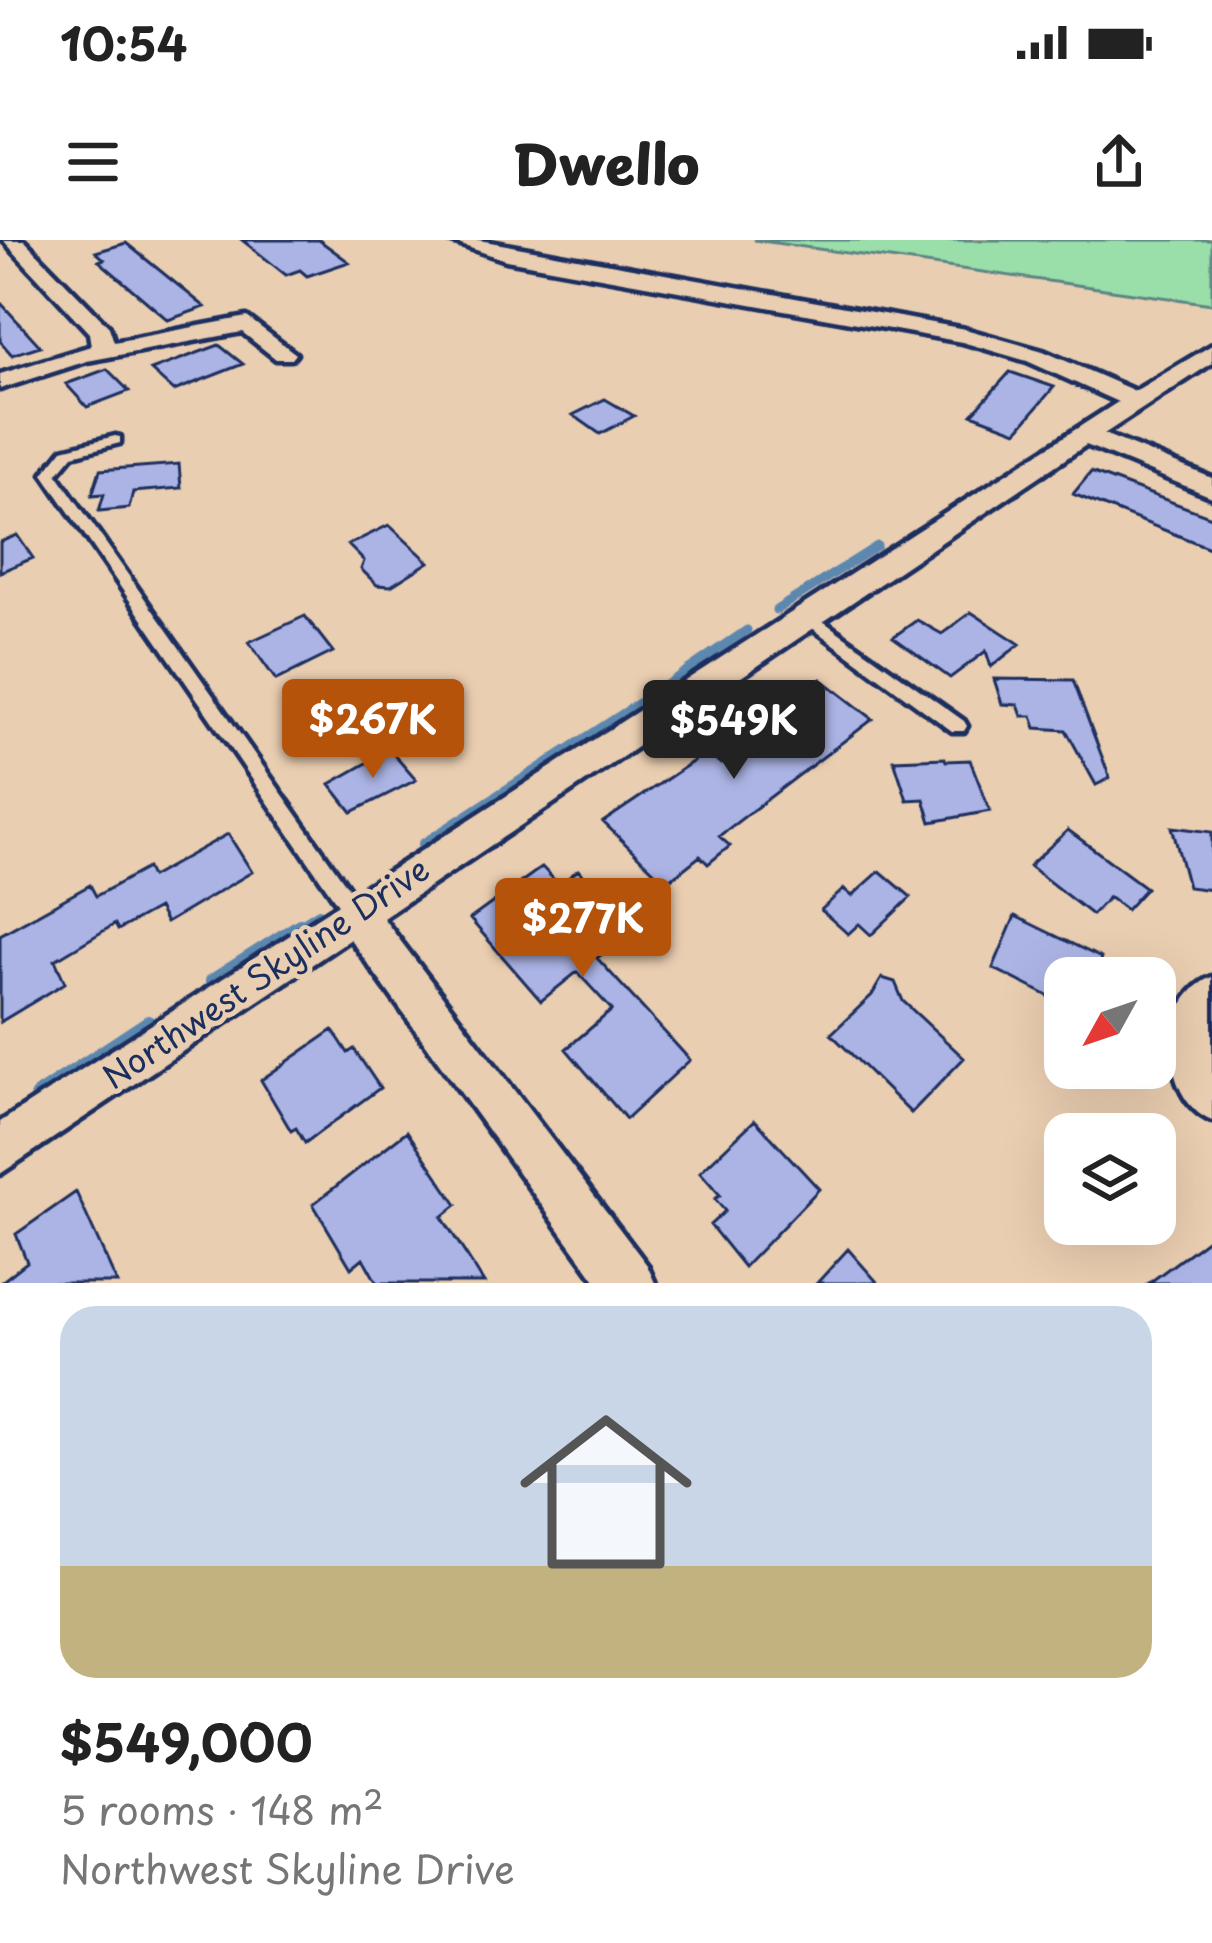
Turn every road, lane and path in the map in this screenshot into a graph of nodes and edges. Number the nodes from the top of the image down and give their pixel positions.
1 (13, 240) edge
2 (457, 240) edge
3 (482, 244) edge
4 (103, 351) junction
5 (1212, 352) edge
6 (284, 354) dead end
7 (0, 382) edge
8 (1135, 400) junction
9 (1084, 435) junction
10 (115, 440) dead end
11 (1212, 488) edge
12 (806, 615) junction
13 (958, 726) dead end
14 (355, 913) junction
15 (1212, 998) edge
16 (1212, 1098) edge
17 (0, 1150) edge
18 (629, 1283) edge

1 - 4 street
2 - 3 street
3 - 8 street
4 - 6 street
4 - 7 street
5 - 8 street, Northwest Skyline Drive
8 - 9 street, Northwest Skyline Drive
9 - 11 street
9 - 12 street, Northwest Skyline Drive
10 - 14 lane
12 - 13 lane
12 - 14 street, Northwest Skyline Drive
14 - 17 street, Northwest Skyline Drive
14 - 18 street
15 - 16 street

